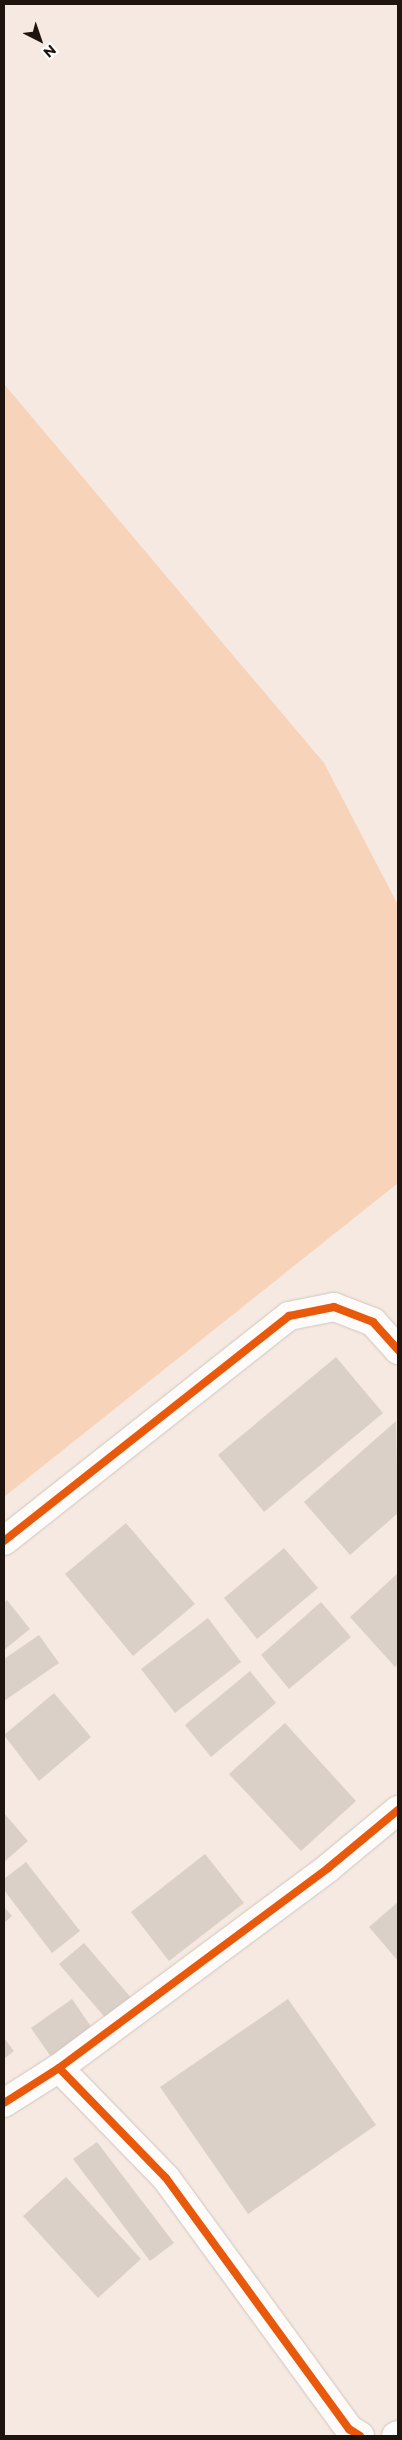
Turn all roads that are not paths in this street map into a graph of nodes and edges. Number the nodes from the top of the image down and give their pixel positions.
1 (398, 1350) edge
2 (4, 1541) edge
3 (398, 1810) edge
4 (59, 2068) junction
5 (4, 2103) edge
6 (360, 2436) edge

1 - 2 street
3 - 4 street
4 - 5 street
4 - 6 street

